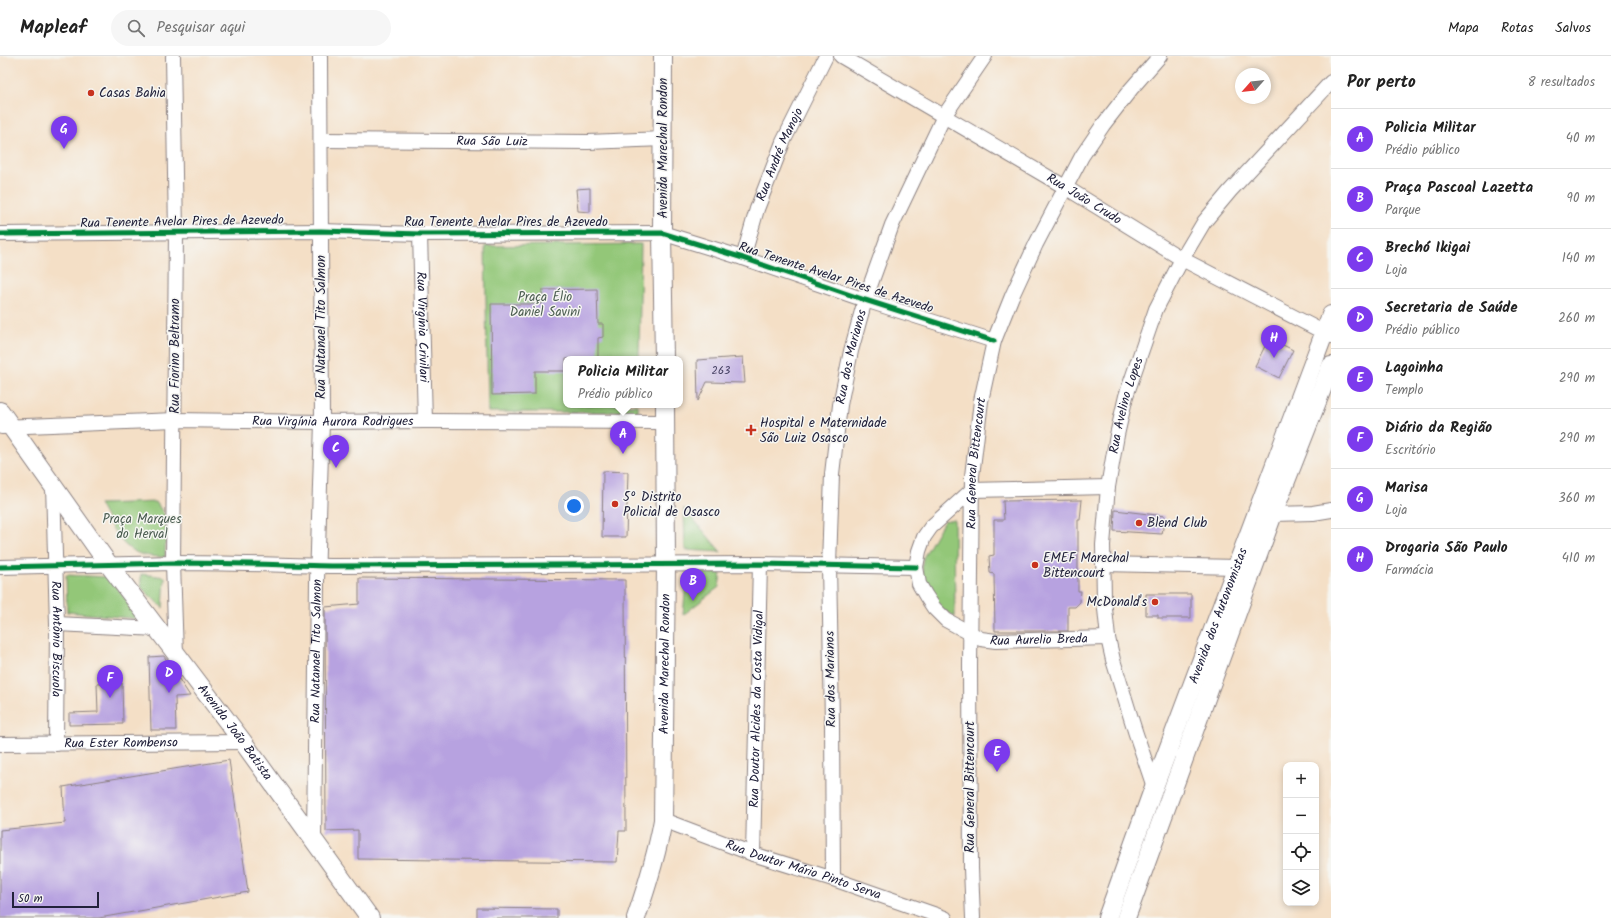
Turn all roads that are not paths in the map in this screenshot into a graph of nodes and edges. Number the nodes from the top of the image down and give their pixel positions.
1 (173, 56) edge
2 (320, 56) edge
3 (663, 56) edge
4 (826, 56) edge
5 (841, 56) edge
6 (985, 56) edge
7 (1160, 56) edge
8 (1331, 82) edge
9 (944, 116) junction
10 (663, 139) junction
11 (321, 140) junction
12 (1065, 187) junction
13 (321, 231) junction
14 (176, 233) junction
15 (662, 233) junction
16 (0, 234) edge
17 (420, 234) junction
18 (743, 258) junction
19 (1182, 259) junction
20 (865, 300) junction
21 (1331, 315) edge
22 (1327, 334) edge
23 (994, 341) junction
24 (664, 356) edge
25 (1331, 366) edge
26 (0, 411) edge
27 (665, 413) edge
28 (175, 420) junction
29 (425, 420) junction
30 (322, 422) junction
31 (6, 427) edge
32 (53, 485) junction
33 (1108, 487) junction
34 (972, 490) junction
35 (1331, 510) edge
36 (1273, 514) junction
37 (174, 563) junction
38 (666, 564) junction
39 (760, 564) junction
40 (1103, 564) junction
41 (109, 565) junction
42 (829, 565) junction
43 (55, 566) junction
44 (317, 566) junction
45 (0, 567) edge
46 (1237, 567) junction
47 (916, 568) junction
48 (57, 624) junction
49 (157, 629) junction
50 (971, 634) junction
51 (1108, 638) junction
52 (176, 656) junction
53 (243, 742) junction
54 (0, 744) edge
55 (56, 744) junction
56 (1154, 786) junction
57 (663, 820) junction
58 (314, 838) junction
59 (752, 854) junction
60 (832, 879) junction
61 (639, 917) edge
62 (370, 918) edge
63 (945, 918) edge
64 (973, 918) edge
65 (1107, 918) edge
66 (1126, 918) edge

1 - 14 street, Rua Fiorino Beltramo
2 - 11 street, Rua Natanael Tito Salmon
3 - 10 main road, Avenida Marechal Rondon
4 - 18 street, Rua André Manojo
5 - 9 street, Rua João Crudo
6 - 9 street, Rua dos Marianos
7 - 12 street, Rua General Bittencourt
8 - 19 street, Rua Avelino Lopes
9 - 12 street, Rua João Crudo
9 - 20 street, Rua dos Marianos
10 - 11 street, Rua São Luiz
10 - 15 main road, Avenida Marechal Rondon
11 - 13 street, Rua Natanael Tito Salmon
12 - 19 street, Rua João Crudo
12 - 23 street, Rua General Bittencourt
13 - 14 street, Rua Tenente Avelar Pires de Azevedo
13 - 17 street, Rua Tenente Avelar Pires de Azevedo
13 - 30 street, Rua Natanael Tito Salmon
14 - 16 street, Rua Tenente Avelar Pires de Azevedo
14 - 28 street, Rua Fiorino Beltramo
15 - 17 street, Rua Tenente Avelar Pires de Azevedo
15 - 18 street, Rua Tenente Avelar Pires de Azevedo
15 - 24 main road, Avenida Marechal Rondon
17 - 29 street, Rua Virgínia Crivilari
18 - 20 street, Rua Tenente Avelar Pires de Azevedo
19 - 22 street, Rua João Crudo
19 - 33 street, Rua Avelino Lopes
20 - 23 street, Rua Tenente Avelar Pires de Azevedo
20 - 42 street, Rua dos Marianos
21 - 22 main road, Avenida dos Autonomistas
22 - 46 main road, Avenida dos Autonomistas
23 - 34 street, Rua General Bittencourt
25 - 36 main road, Avenida dos Autonomistas
26 - 31 main road, Avenida João Batista
27 - 29 street, Rua Virgínia Aurora Rodrigues
27 - 38 main road, Avenida Marechal Rondon
28 - 30 street, Rua Virgínia Aurora Rodrigues
28 - 31 street, Rua Virgínia Aurora Rodrigues
28 - 37 street, Rua Fiorino Beltramo
29 - 30 street, Rua Virgínia Aurora Rodrigues
30 - 44 street, Rua Natanael Tito Salmon
31 - 32 main road, Avenida João Batista
32 - 41 main road, Avenida João Batista
32 - 43 street, Rua Antônio Biscuola
33 - 34 street
33 - 40 street, Rua Avelino Lopes
34 - 47 street
34 - 50 street, Rua General Bittencourt
35 - 36 street
36 - 66 main road, Avenida dos Autonomistas
37 - 41 street
37 - 44 street
37 - 52 street, Rua Fiorino Beltramo
38 - 39 street
38 - 44 street
38 - 57 main road, Avenida Marechal Rondon
39 - 42 street
39 - 59 street, Rua Doutor Alcides da Costa Vidigal
40 - 46 street
40 - 51 street, Rua Avelino Lopes
41 - 43 street
41 - 49 main road, Avenida João Batista
42 - 47 street
42 - 60 street, Rua dos Marianos
43 - 45 street
43 - 48 street, Rua Antônio Biscuola
44 - 58 street, Rua Natanael Tito Salmon
46 - 56 main road, Avenida dos Autonomistas
47 - 50 street, Rua Aurelio Breda
48 - 49 street
48 - 55 street, Rua Antônio Biscuola
49 - 52 main road, Avenida João Batista
50 - 51 street, Rua Aurelio Breda
50 - 64 street, Rua General Bittencourt
51 - 56 street, Rua Avelino Lopes
52 - 53 main road, Avenida João Batista
53 - 55 street, Rua Ester Rombenso
53 - 58 main road, Avenida João Batista
54 - 55 street, Rua Ester Rombenso
56 - 65 main road, Avenida dos Autonomistas
57 - 59 street, Rua Doutor Mário Pinto Serva
57 - 61 main road, Avenida Marechal Rondon
58 - 62 main road, Avenida João Batista
59 - 60 street, Rua Doutor Mário Pinto Serva
60 - 63 street, Rua Doutor Mário Pinto Serva

